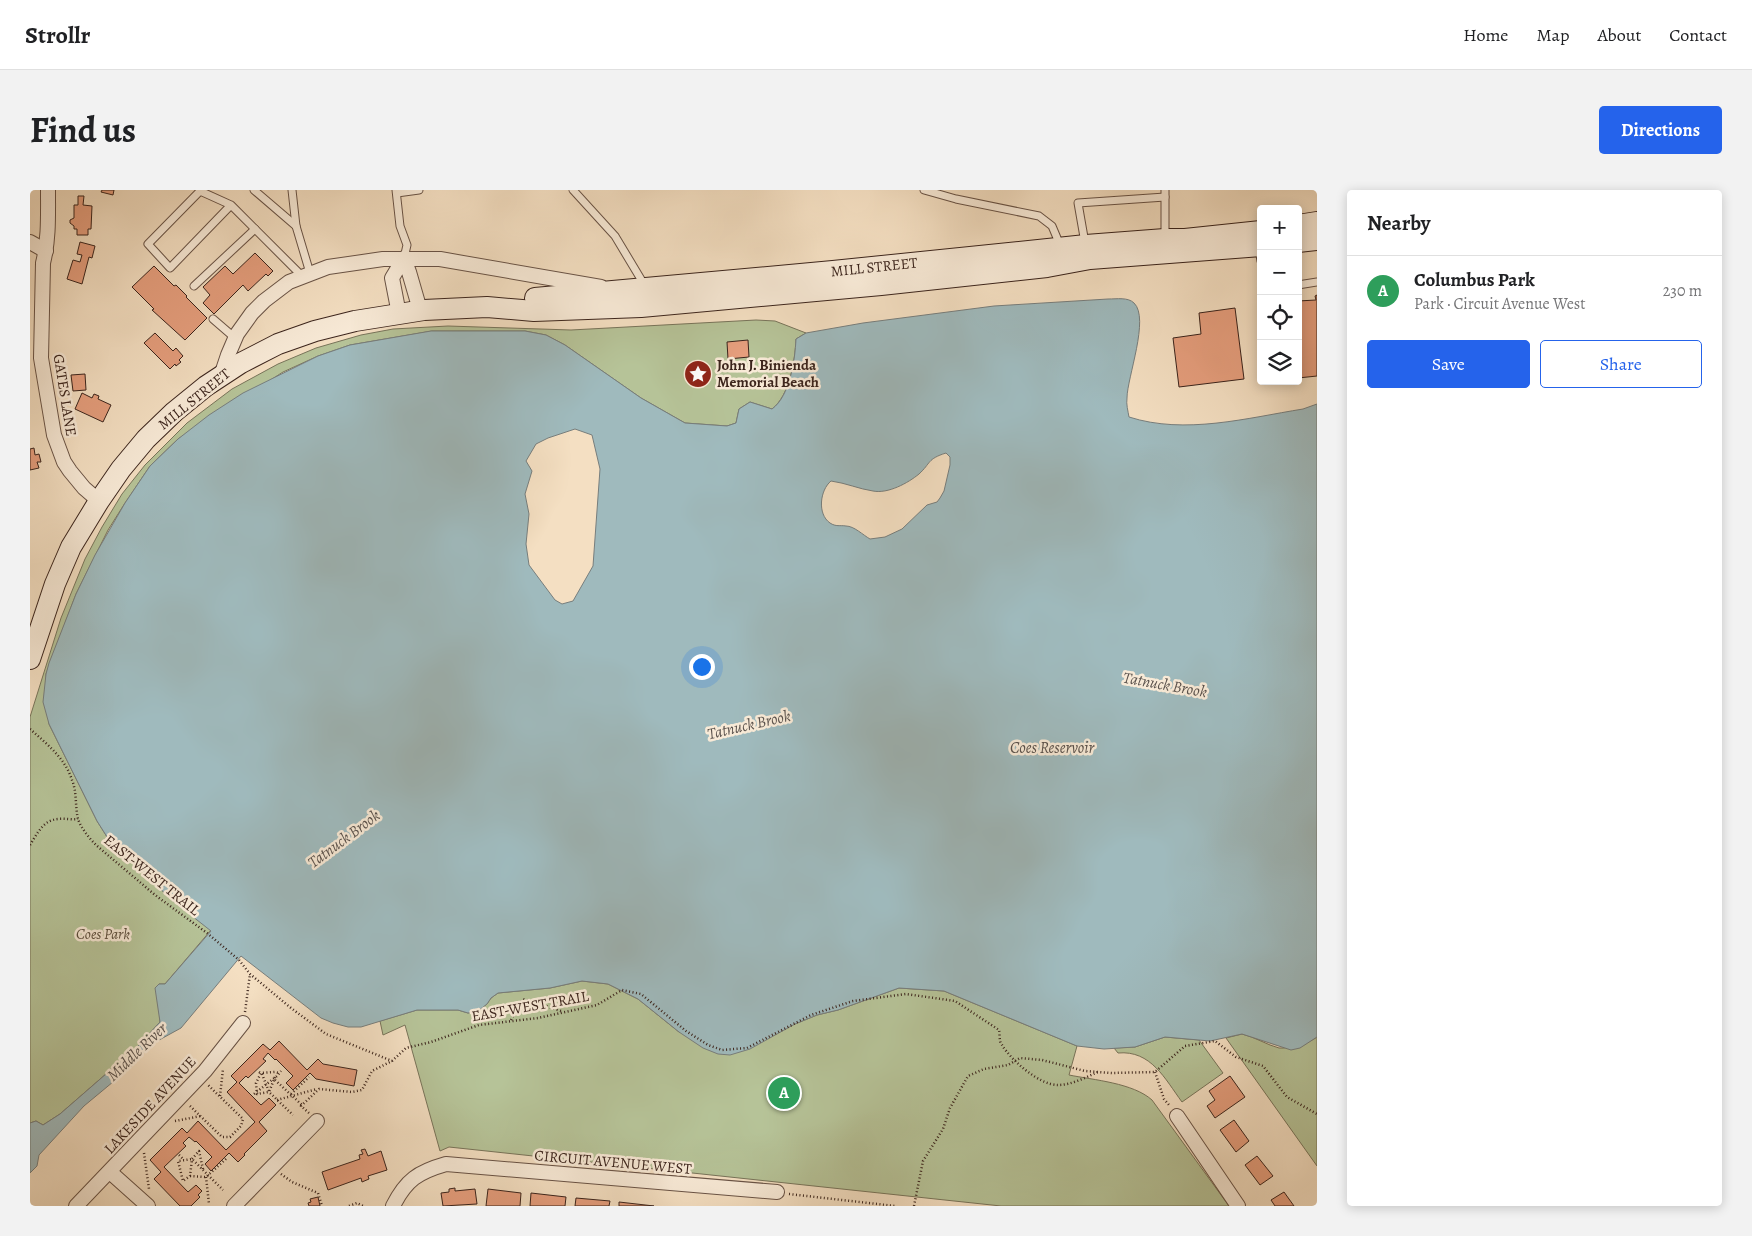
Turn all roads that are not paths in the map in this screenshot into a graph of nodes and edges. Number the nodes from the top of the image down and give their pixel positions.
1 (48, 190) edge
2 (254, 190) edge
3 (292, 190) edge
4 (419, 190) edge
5 (573, 190) edge
6 (924, 190) edge
7 (397, 192) edge
8 (1165, 194) edge
9 (231, 205) junction
10 (1317, 222) edge
11 (1302, 224) edge
12 (296, 226) junction
13 (254, 228) junction
14 (1165, 239) junction
15 (1317, 240) edge
16 (30, 242) edge
17 (1302, 242) edge
18 (1086, 245) junction
19 (1182, 246) junction
20 (1257, 246) edge
21 (1061, 248) junction
22 (46, 251) junction
23 (404, 258) junction
24 (306, 275) junction
25 (1317, 282) edge
26 (1302, 284) edge
27 (194, 286) dead end
28 (646, 289) junction
29 (625, 291) junction
30 (487, 307) junction
31 (420, 310) junction
32 (399, 314) junction
33 (213, 319) dead end
34 (235, 338) junction
35 (36, 347) edge
36 (222, 376) junction
37 (98, 500) junction
38 (30, 659) edge
39 (243, 1023) road end
40 (1177, 1116) road end
41 (317, 1121) road end
42 (110, 1172) junction
43 (777, 1192) road end
44 (149, 1199) edge
45 (76, 1206) edge
46 (234, 1206) edge
47 (392, 1206) edge
48 (1238, 1206) edge

1 - 22 street, GATES LANE
2 - 12 lane
3 - 12 lane
4 - 7 lane
5 - 28 lane
6 - 21 lane
7 - 23 lane
8 - 14 lane
8 - 18 lane
9 - 9 lane
9 - 13 lane
10 - 11 main road
12 - 24 lane
13 - 24 lane
13 - 27 lane
14 - 18 main road, MILL STREET
14 - 19 main road, MILL STREET
15 - 17 main road
16 - 22 street
18 - 21 main road, MILL STREET
19 - 20 main road, MILL STREET
19 - 30 main road, MILL STREET
21 - 28 main road, MILL STREET
22 - 35 street, GATES LANE
23 - 24 street
23 - 29 street
23 - 31 street
23 - 32 street
24 - 34 street
25 - 26 lane
28 - 29 main road, MILL STREET
29 - 30 main road, MILL STREET
30 - 31 main road, MILL STREET
31 - 32 main road, MILL STREET
32 - 36 main road, MILL STREET
33 - 34 lane
34 - 36 street
35 - 37 street, GATES LANE
36 - 37 main road, MILL STREET
37 - 38 main road, MILL STREET
39 - 42 street, LAKESIDE AVENUE
40 - 48 street
41 - 46 street
42 - 44 street
42 - 45 street, LAKESIDE AVENUE
43 - 47 street, CIRCUIT AVENUE WEST

